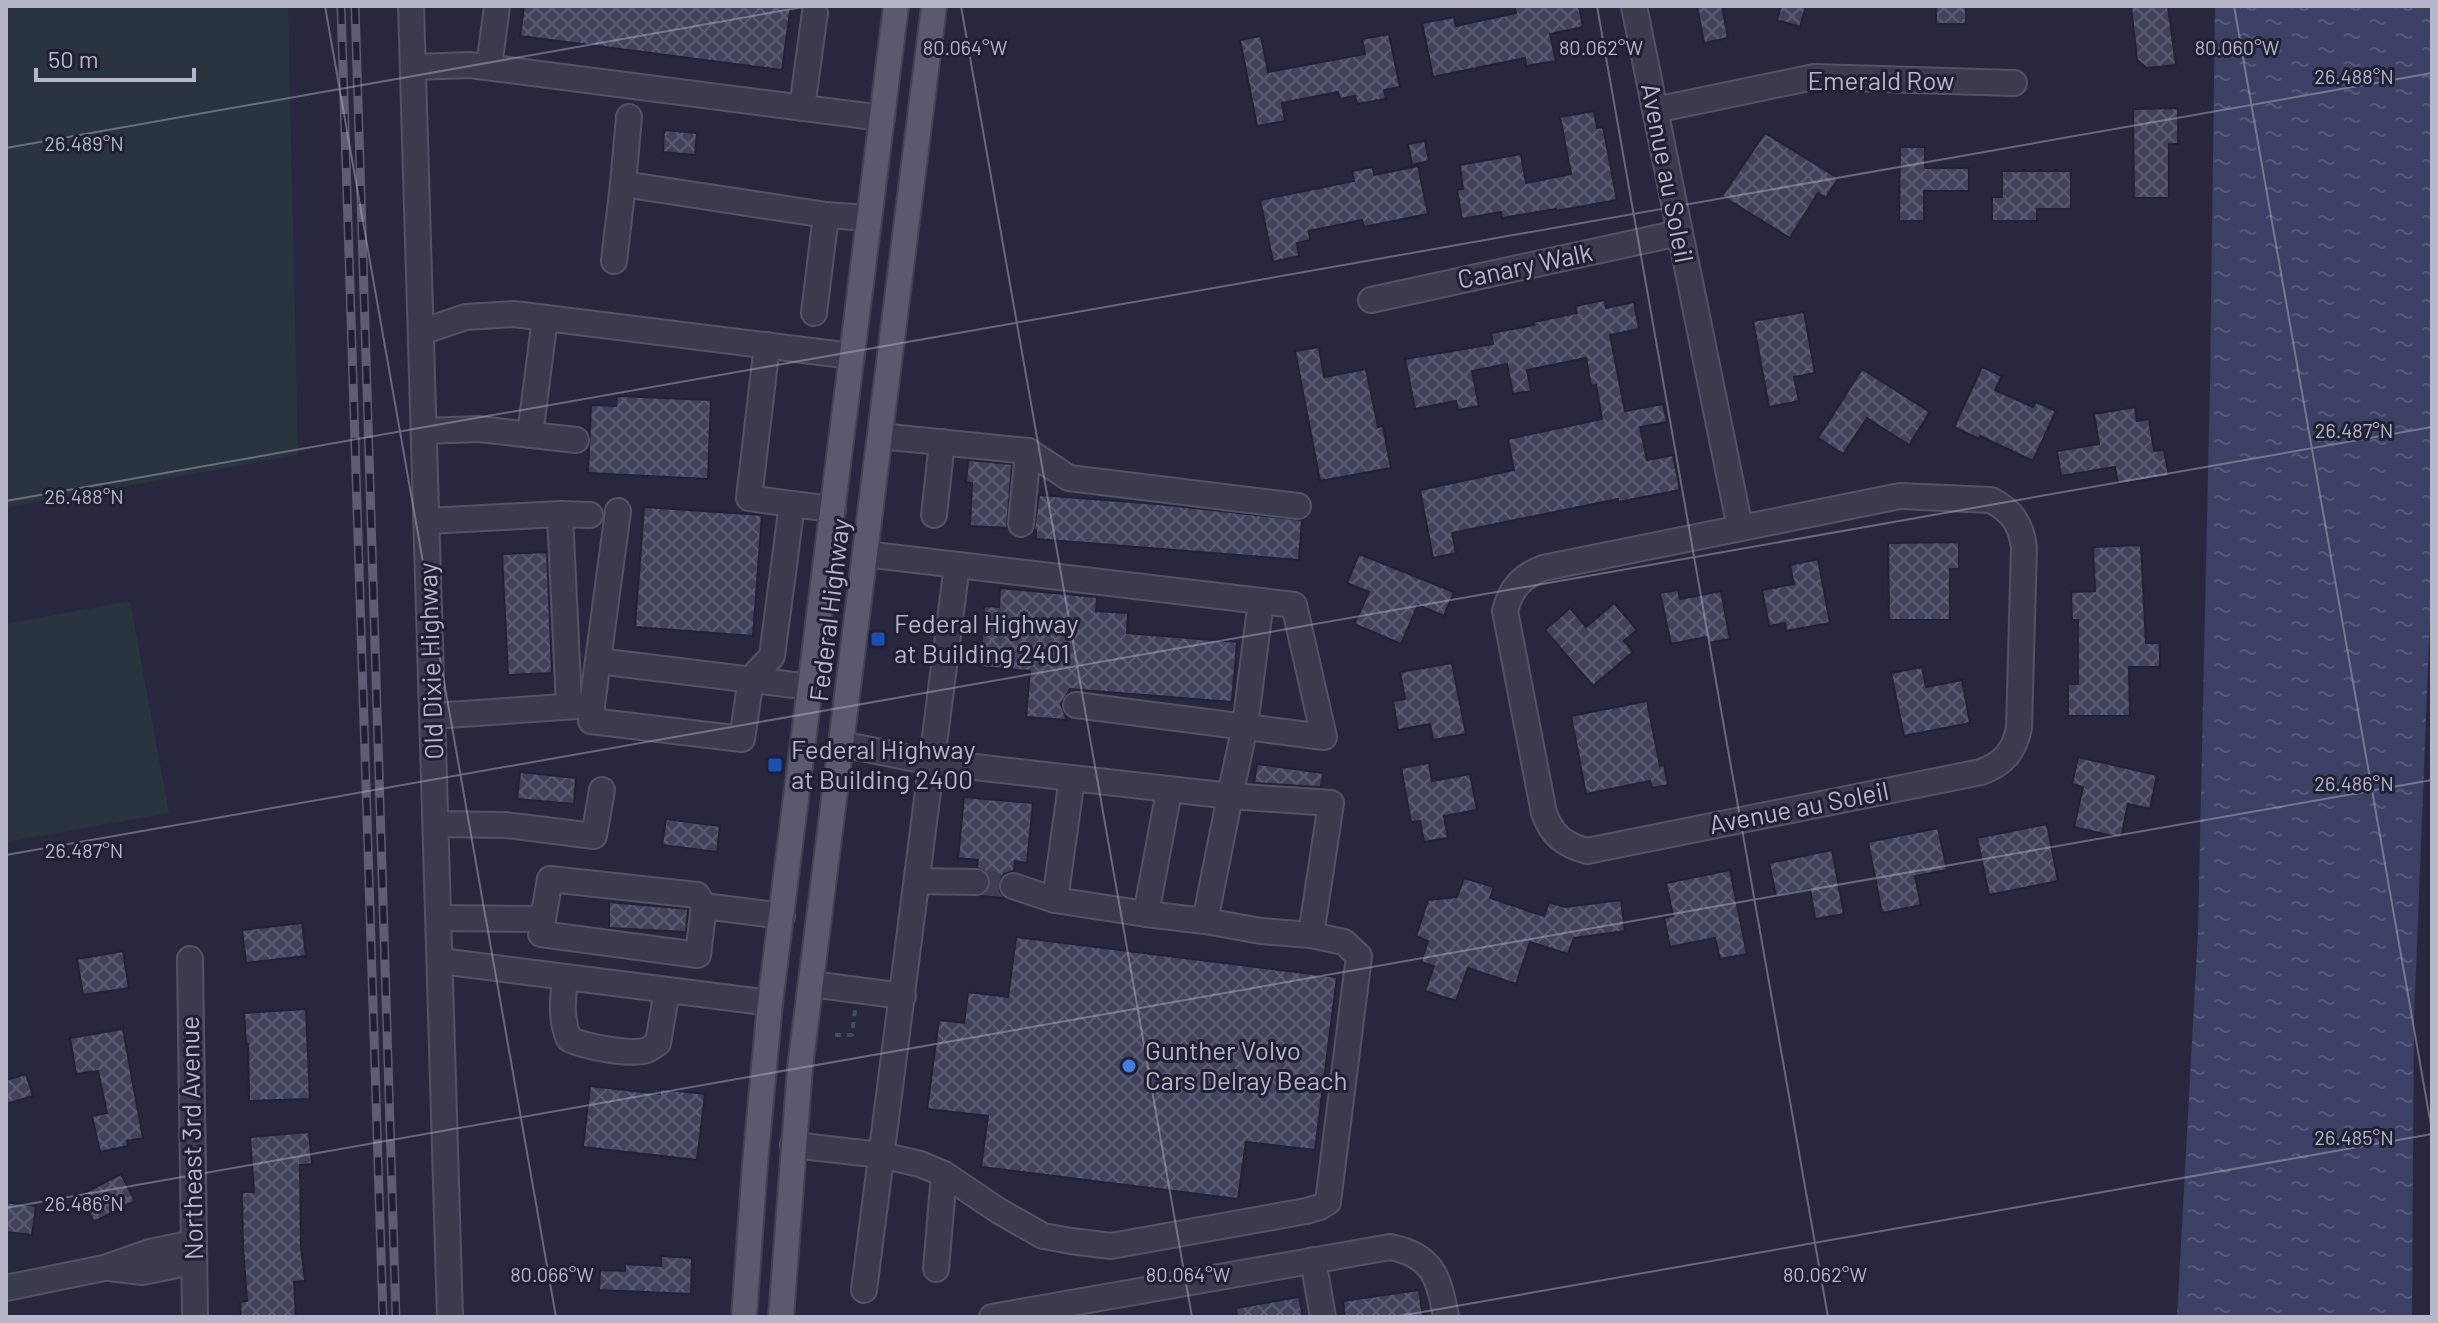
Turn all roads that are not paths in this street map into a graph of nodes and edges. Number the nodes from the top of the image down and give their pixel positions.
1 (411, 6) edge
2 (497, 6) edge
3 (896, 6) edge
4 (934, 6) edge
5 (1634, 6) edge
6 (815, 12) dead end
7 (413, 67) junction
8 (489, 67) junction
9 (2014, 83) dead end
10 (802, 108) junction
11 (1655, 110) junction
12 (629, 117) dead end
13 (882, 118) junction
14 (623, 184) junction
15 (826, 215) junction
16 (868, 218) junction
17 (1679, 233) junction
18 (614, 261) dead end
19 (1371, 300) dead end
20 (814, 313) dead end
21 (545, 318) junction
22 (421, 332) junction
23 (767, 345) junction
24 (852, 356) junction
25 (424, 431) junction
26 (530, 435) junction
27 (880, 436) junction
28 (576, 440) dead end
29 (942, 442) junction
30 (1028, 451) junction
31 (792, 504) junction
32 (1298, 506) dead end
33 (833, 509) junction
34 (618, 511) dead end
35 (560, 514) junction
36 (590, 515) dead end
37 (934, 515) dead end
38 (427, 521) junction
39 (1021, 524) dead end
40 (1740, 528) junction
41 (865, 554) junction
42 (957, 565) junction
43 (1261, 601) junction
44 (598, 661) junction
45 (751, 679) junction
46 (810, 687) junction
47 (581, 705) junction
48 (1076, 705) dead end
49 (433, 716) junction
50 (1245, 726) junction
51 (841, 744) junction
52 (931, 762) junction
53 (1072, 778) junction
54 (602, 790) dead end
55 (1169, 791) junction
56 (1230, 796) junction
57 (436, 824) junction
58 (793, 830) junction
59 (918, 881) junction
60 (976, 882) tunnel mouth
61 (1013, 886) tunnel mouth
62 (1055, 900) junction
63 (704, 906) junction
64 (1146, 914) junction
65 (782, 916) junction
66 (440, 918) junction
67 (1205, 921) junction
68 (542, 926) junction
69 (1311, 935) junction
70 (190, 959) dead end
71 (441, 961) junction
72 (534, 973) junction
73 (565, 977) junction
74 (811, 984) junction
75 (667, 990) junction
76 (903, 996) junction
77 (770, 1003) junction
78 (800, 1068) junction
79 (793, 1145) junction
80 (881, 1155) junction
81 (944, 1174) junction
82 (193, 1253) junction
83 (1313, 1260) junction
84 (936, 1269) dead end
85 (6, 1288) edge
86 (864, 1290) dead end
87 (1118, 1306) edge
88 (195, 1317) edge
89 (450, 1317) edge
90 (744, 1317) edge
91 (781, 1317) edge
92 (992, 1317) edge
93 (1323, 1317) edge
94 (1446, 1317) edge

1 - 7 street, Old Dixie Highway
2 - 8 street
3 - 13 main road, Federal Highway
4 - 27 main road, Federal Highway
5 - 11 street, Avenue au Soleil
6 - 10 street
7 - 8 street
7 - 22 street, Old Dixie Highway
8 - 10 street
9 - 11 street, Emerald Row
10 - 13 street
11 - 17 street, Avenue au Soleil
12 - 14 street
13 - 16 main road, Federal Highway
14 - 15 street
14 - 18 street
15 - 16 street
15 - 20 street
16 - 24 main road, Federal Highway
17 - 19 street, Canary Walk
17 - 40 street, Avenue au Soleil
21 - 22 street
21 - 23 street
21 - 26 street
22 - 25 street, Old Dixie Highway
23 - 24 street
23 - 31 street
24 - 33 main road, Federal Highway
25 - 26 street
25 - 38 street, Old Dixie Highway
26 - 28 street
27 - 29 street
27 - 41 main road, Federal Highway
29 - 30 street
29 - 37 street
30 - 32 street
30 - 39 street
31 - 33 street
31 - 45 street
33 - 46 main road, Federal Highway
34 - 44 street
35 - 36 street
35 - 38 street
35 - 47 street
38 - 49 street, Old Dixie Highway
40 - 40 street, Avenue au Soleil
41 - 42 street
41 - 51 main road, Federal Highway
42 - 43 street
42 - 52 street
43 - 50 street
43 - 50 street
44 - 45 street
44 - 47 street
45 - 46 street
45 - 47 street
46 - 58 main road, Federal Highway
47 - 49 street
48 - 50 street
49 - 57 street, Old Dixie Highway
50 - 56 street
51 - 52 street
51 - 74 main road, Federal Highway
52 - 53 street
52 - 59 street
53 - 55 street
53 - 62 street
54 - 57 street
55 - 56 street
55 - 64 street
56 - 67 street
56 - 69 street
57 - 66 street, Old Dixie Highway
58 - 65 main road, Federal Highway
58 - 74 main road
59 - 60 street
59 - 76 street
61 - 62 street
62 - 64 street
63 - 65 street
63 - 68 street
63 - 68 street
64 - 67 street
65 - 77 main road, Federal Highway
66 - 68 street
66 - 71 street, Old Dixie Highway
67 - 69 street
68 - 72 street
69 - 81 street
70 - 82 street, Northeast 3rd Avenue
71 - 72 street
71 - 89 street, Old Dixie Highway
72 - 73 street
73 - 75 street
73 - 75 street
74 - 76 street
74 - 78 main road, Federal Highway
75 - 77 street
76 - 80 street
77 - 78 main road
77 - 90 main road, Federal Highway
78 - 79 main road, Federal Highway
79 - 80 street
79 - 91 main road, Federal Highway
80 - 81 street
80 - 86 street
81 - 84 street
82 - 85 street
82 - 88 street, Northeast 3rd Avenue
83 - 87 street
83 - 93 street
83 - 94 street
87 - 92 street

